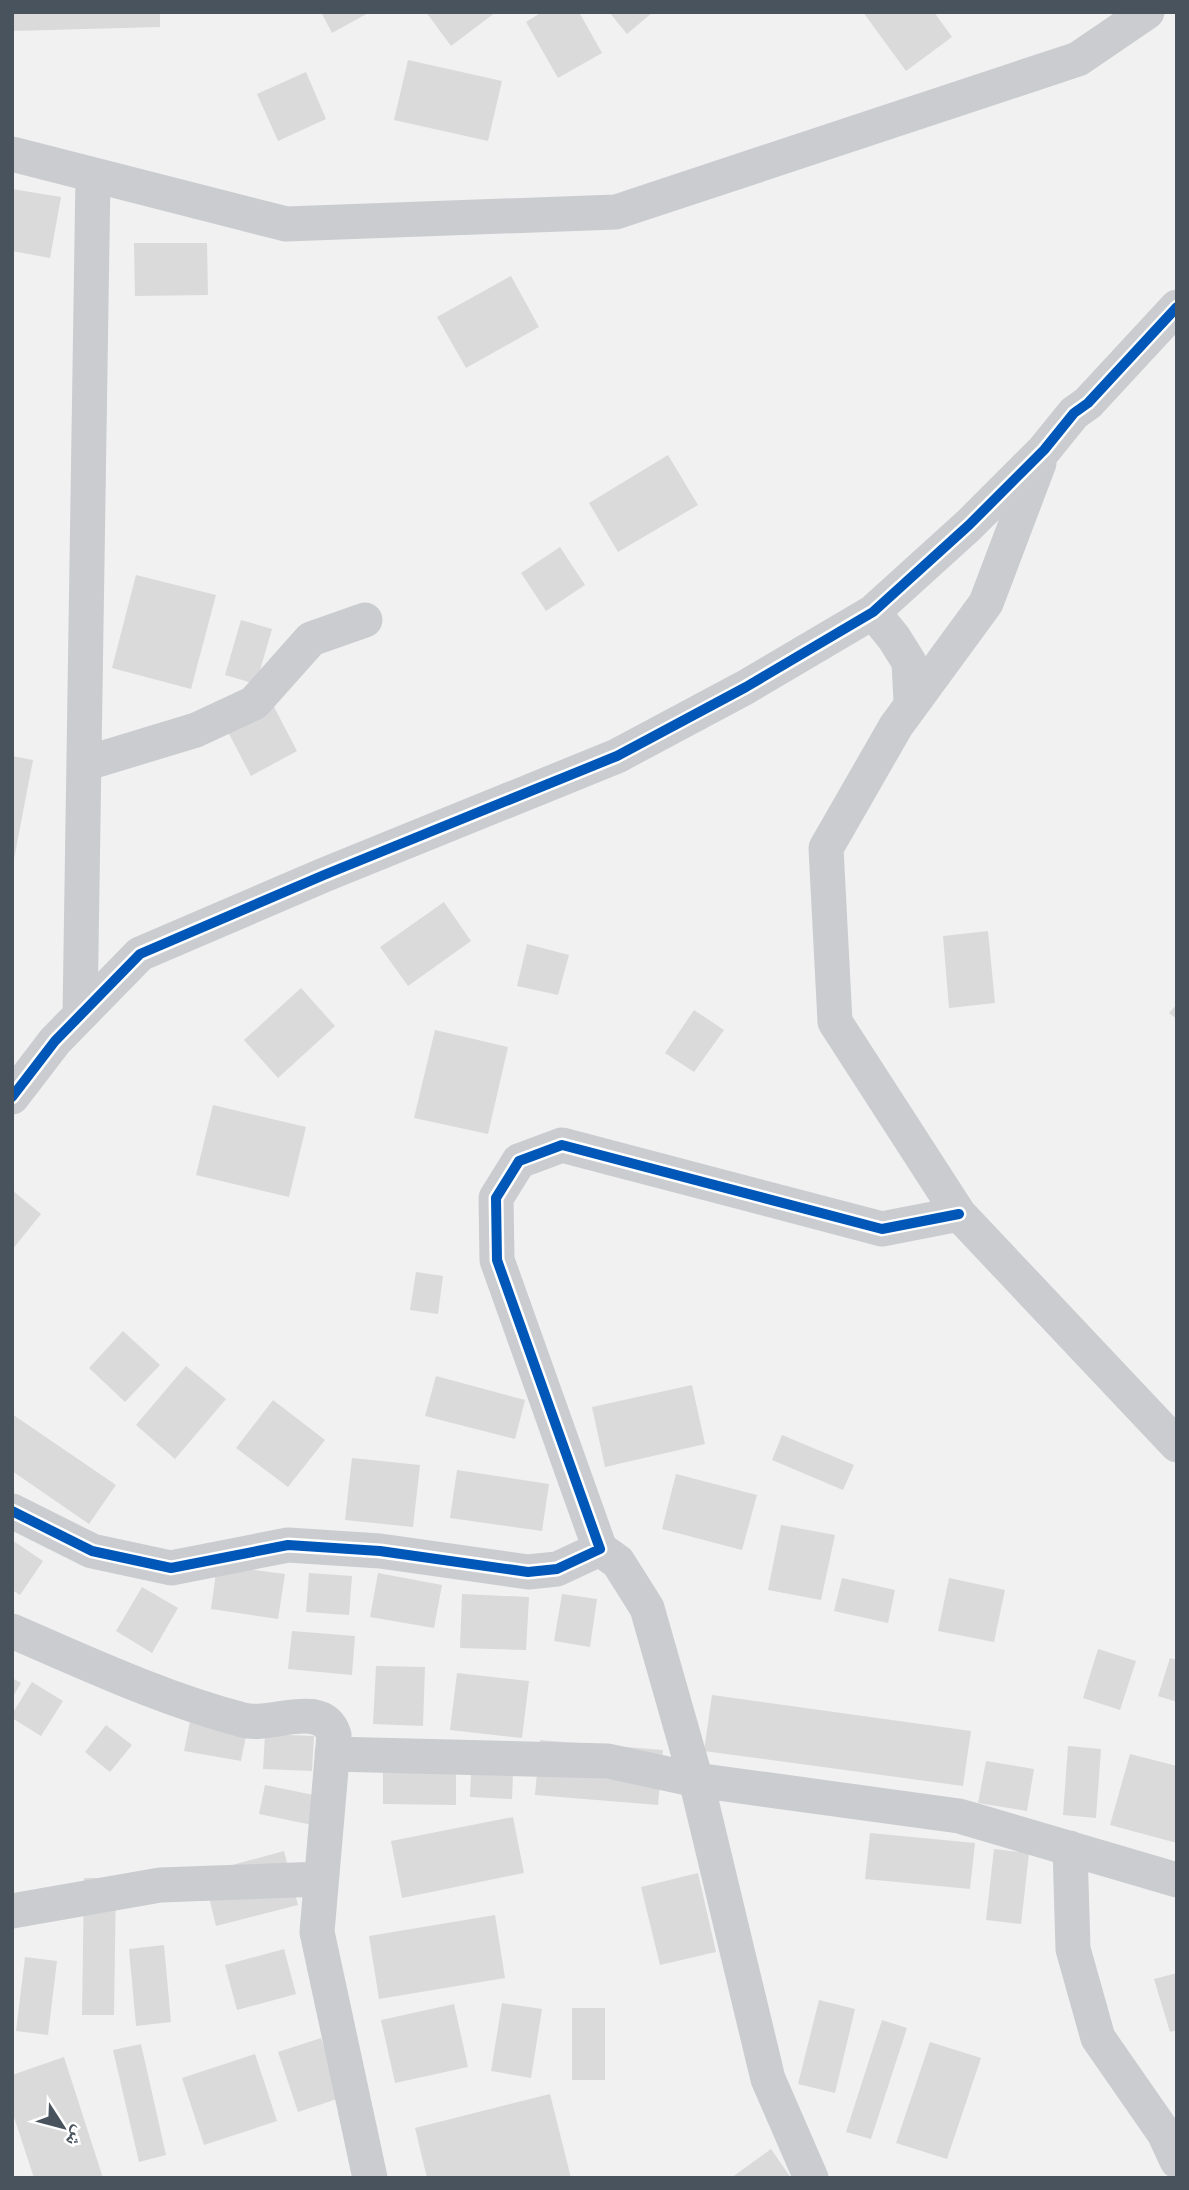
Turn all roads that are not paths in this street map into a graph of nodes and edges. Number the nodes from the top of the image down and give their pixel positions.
1 (1147, 12) edge
2 (12, 154) edge
3 (93, 175) junction
4 (1177, 307) edge
5 (1044, 450) junction
6 (873, 612) junction
7 (365, 620) dead end
8 (911, 702) junction
9 (84, 764) junction
10 (80, 1015) junction
11 (12, 1097) edge
12 (959, 1214) junction
13 (1175, 1441) edge
14 (12, 1511) edge
15 (600, 1549) junction
16 (12, 1630) edge
17 (332, 1754) junction
18 (696, 1780) junction
19 (1069, 1848) junction
20 (321, 1879) junction
21 (1177, 1880) edge
22 (12, 1911) edge
23 (1177, 2161) edge
24 (370, 2178) edge
25 (811, 2178) edge

1 - 3 street
2 - 3 street
3 - 9 street
4 - 5 street
5 - 6 street
5 - 8 street
6 - 8 street
6 - 10 street
7 - 9 street
8 - 12 street
9 - 10 street
10 - 11 street
12 - 13 street
12 - 15 street
14 - 15 street
15 - 18 street
16 - 17 street
17 - 18 street
17 - 20 street
18 - 19 street
18 - 25 street
19 - 21 street
19 - 23 street
20 - 22 street
20 - 24 street

